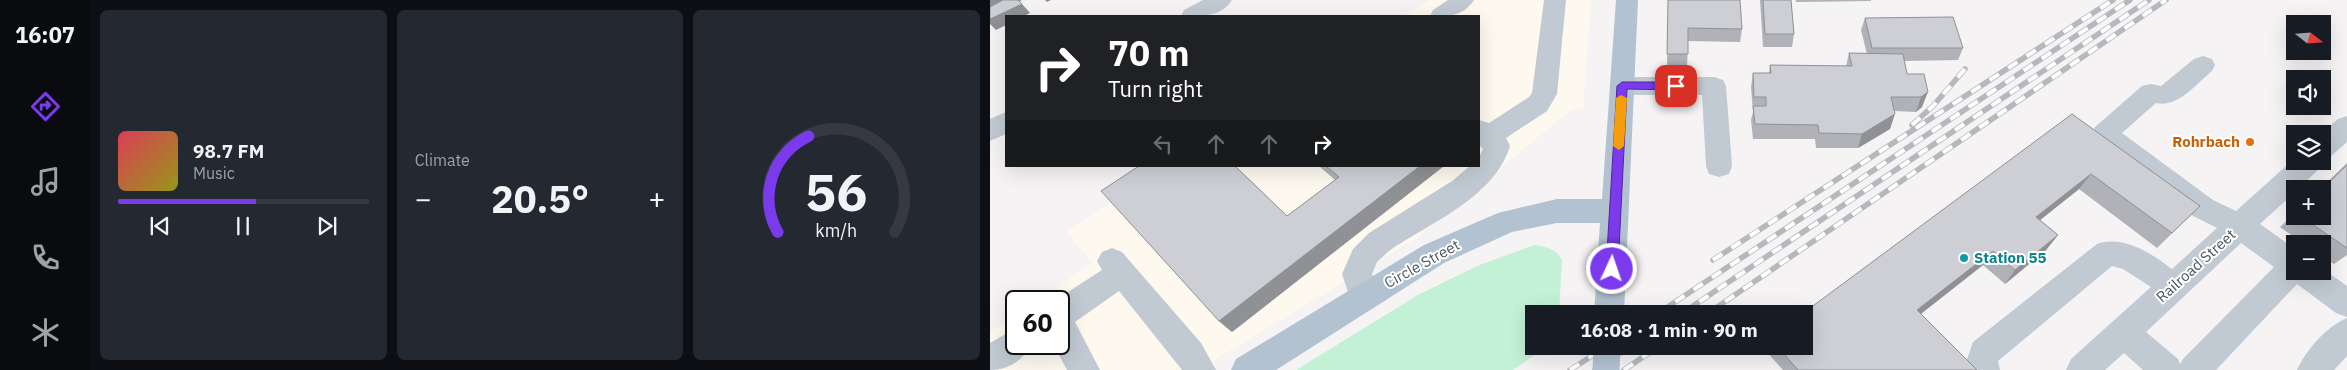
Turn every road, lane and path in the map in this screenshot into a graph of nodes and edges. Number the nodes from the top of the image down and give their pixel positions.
1 (1221, 0) edge
2 (1463, 0) edge
3 (1555, 0) edge
4 (1627, 0) edge
5 (1194, 15) edge
6 (1442, 15) edge
7 (2203, 65) dead end
8 (1622, 86) junction
9 (1005, 123) edge
10 (2347, 126) edge
11 (990, 131) edge
12 (1483, 133) edge
13 (2331, 141) edge
14 (1719, 166) dead end
15 (2300, 170) edge
16 (1615, 211) junction
17 (2240, 226) junction
18 (2286, 259) edge
19 (2286, 275) edge
20 (2315, 280) edge
21 (2173, 287) junction
22 (1364, 297) junction
23 (2347, 303) edge
24 (1610, 305) edge
25 (1070, 306) edge
26 (2124, 332) junction
27 (2347, 334) edge
28 (1070, 344) edge
29 (1005, 350) edge
30 (1607, 355) edge
31 (990, 360) edge
32 (1084, 370) edge
33 (1200, 370) edge
34 (1247, 370) edge
35 (1606, 370) edge
36 (1984, 370) edge
37 (2082, 370) edge
38 (2167, 370) edge
39 (2194, 370) edge
40 (2314, 370) edge

1 - 5 street
2 - 6 street
3 - 12 street
4 - 8 main road
7 - 17 street
8 - 14 street
8 - 16 main road
9 - 11 street
10 - 13 street
12 - 22 street
15 - 17 street, Railroad Street
16 - 22 main road, Circle Street
16 - 24 main road
17 - 18 street
17 - 21 street, Railroad Street
19 - 39 street
20 - 23 street
21 - 26 street, Railroad Street
21 - 36 street
22 - 34 main road, Circle Street
25 - 33 street
26 - 37 street, Railroad Street
26 - 38 street
27 - 40 street
28 - 32 street
29 - 31 street
30 - 35 main road, bridge

